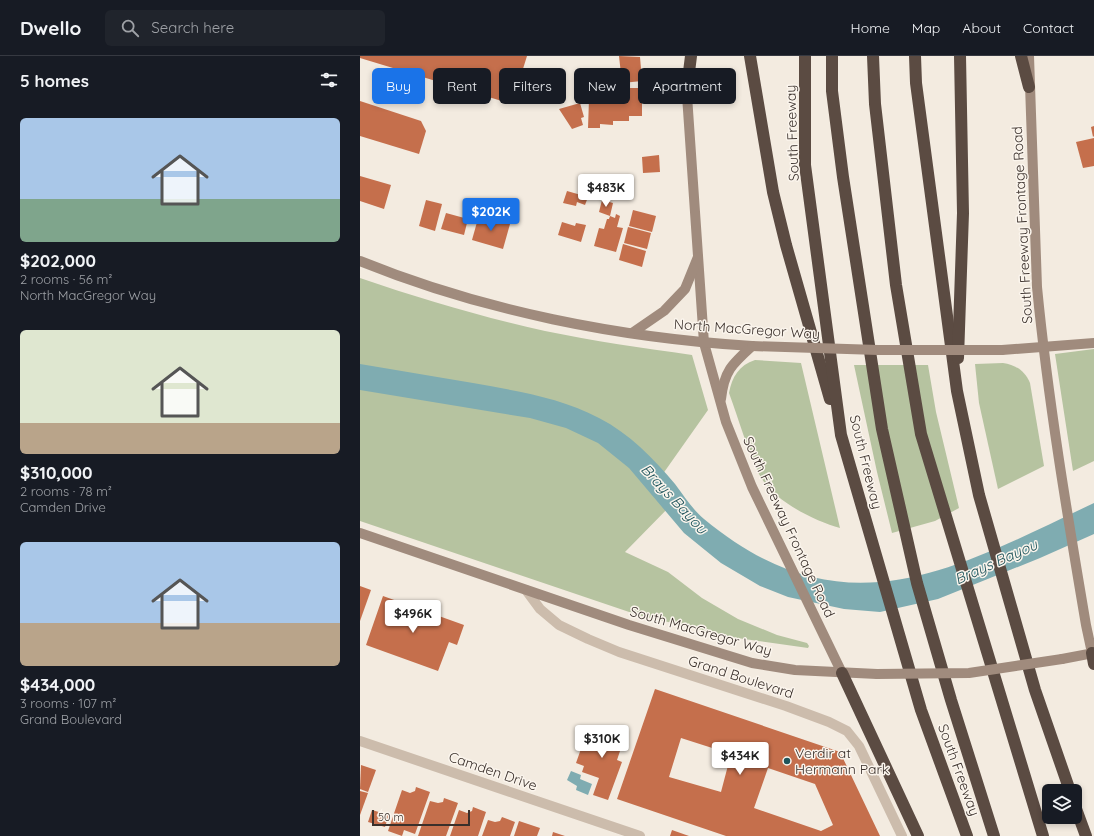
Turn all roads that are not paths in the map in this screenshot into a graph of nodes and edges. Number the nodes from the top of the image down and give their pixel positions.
1 (685, 56) edge
2 (691, 56) edge
3 (750, 56) edge
4 (804, 56) edge
5 (832, 56) edge
6 (873, 56) edge
7 (915, 56) edge
8 (960, 56) edge
9 (1021, 56) edge
10 (1029, 56) edge
11 (686, 68) edge
12 (690, 68) edge
13 (1029, 87) junction
14 (688, 104) edge
15 (699, 255) junction
16 (360, 261) edge
17 (632, 332) junction
18 (704, 343) junction
19 (1094, 343) edge
20 (752, 346) junction
21 (1044, 348) junction
22 (957, 391) junction
23 (720, 404) junction
24 (841, 435) junction
25 (360, 533) edge
26 (526, 590) junction
27 (1093, 657) edge
28 (842, 673) junction
29 (360, 741) edge
30 (1068, 784) edge
31 (1082, 824) edge
32 (640, 836) edge
33 (902, 836) edge
34 (918, 836) edge
35 (967, 836) edge
36 (994, 836) edge
37 (1042, 836) edge
38 (1086, 836) edge

1 - 11 main road, South Freeway Frontage Road
2 - 12 highway
3 - 24 highway
4 - 24 highway, South Freeway
5 - 36 highway
6 - 37 highway
7 - 22 highway
8 - 22 highway
9 - 13 highway
10 - 13 main road, South Freeway Frontage Road
13 - 21 main road, South Freeway Frontage Road
14 - 15 main road, South Freeway Frontage Road
15 - 17 main road
15 - 18 main road, South Freeway Frontage Road
16 - 17 main road, North MacGregor Way
17 - 18 main road, North MacGregor Way
18 - 20 main road, North MacGregor Way
18 - 23 main road, South Freeway Frontage Road
19 - 21 main road, North MacGregor Way
20 - 21 main road, North MacGregor Way, bridge
20 - 23 main road
21 - 27 main road, South Freeway Frontage Road
22 - 30 highway
23 - 28 main road, South Freeway Frontage Road
24 - 35 highway, South Freeway
25 - 26 main road, South MacGregor Way
26 - 28 main road, South MacGregor Way
26 - 33 street, Grand Boulevard
27 - 28 main road, South MacGregor Way, bridge
28 - 34 highway
29 - 32 street, Camden Drive
31 - 38 highway

